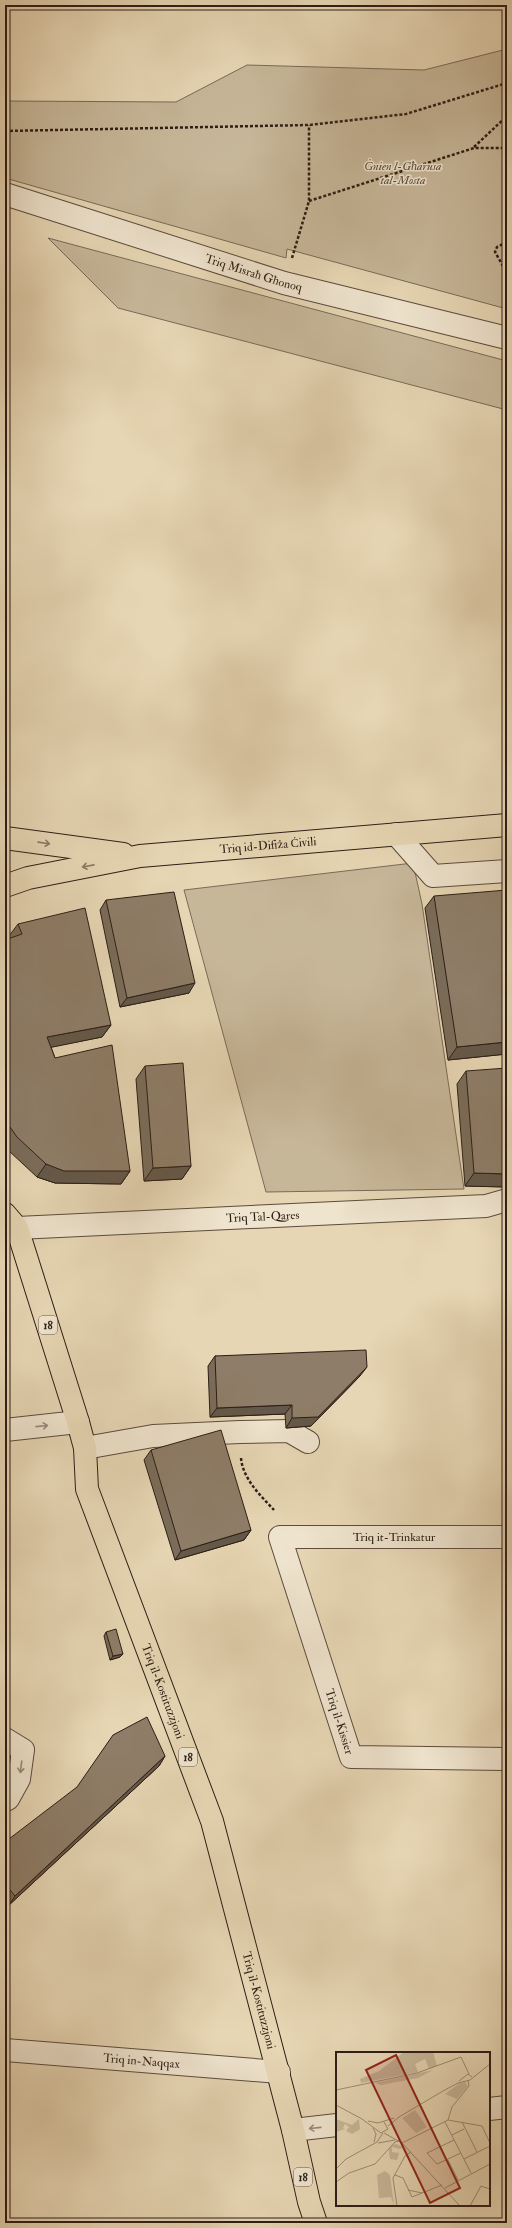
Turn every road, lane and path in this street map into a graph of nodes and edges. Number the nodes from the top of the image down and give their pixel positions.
1 (507, 83) edge
2 (507, 116) edge
3 (309, 125) junction
4 (5, 131) edge
5 (474, 148) junction
6 (507, 148) edge
7 (5, 194) edge
8 (309, 201) junction
9 (507, 242) edge
10 (507, 273) edge
11 (284, 283) junction
12 (507, 338) edge
13 (507, 825) edge
14 (396, 834) junction
15 (5, 838) edge
16 (140, 856) junction
17 (507, 871) edge
18 (5, 886) edge
19 (507, 1200) edge
20 (11, 1221) edge
21 (78, 1422) junction
22 (5, 1430) edge
23 (240, 1432) junction
24 (308, 1442) dead end
25 (85, 1448) junction
26 (280, 1537) joint
27 (302, 1537) junction
28 (507, 1537) edge
29 (5, 1739) edge
30 (507, 1759) edge
31 (5, 1800) edge
32 (5, 2050) edge
33 (279, 2072) junction
34 (507, 2107) edge
35 (490, 2109) edge
36 (336, 2125) edge
37 (294, 2130) junction
38 (316, 2223) edge

1 - 3 path
2 - 5 path
3 - 4 path
3 - 8 path
5 - 6 path
5 - 8 path
7 - 11 street, Triq Misraħ Għonoq
8 - 11 path
9 - 10 path
11 - 12 street, Triq Misraħ Għonoq
13 - 14 main road, Triq id-Difiża Ċivili
14 - 16 main road, Triq id-Difiża Ċivili
14 - 17 street
15 -> 16 main road, Triq id-Difiża Ċivili
16 -> 18 main road, Triq id-Difiża Ċivili
19 - 20 street, Triq Tal-Qares
20 - 21 main road, Triq il-Kostituzzjoni / 18
22 -> 21 street
21 - 25 main road, Triq il-Kostituzzjoni / 18
23 - 24 street
23 - 25 street
23 - 27 path
25 - 33 main road, Triq il-Kostituzzjoni / 18
26 - 27 street, Triq it-Trinkatur
26 - 30 street, Triq il-Kissier
27 - 28 street, Triq it-Trinkatur
29 -> 31 street
32 - 33 street, Triq in-Naqqax
33 - 37 main road, Triq il-Kostituzzjoni / 18
34 - 35 street
36 -> 37 street
37 - 38 main road, Triq il-Kostituzzjoni / 18

